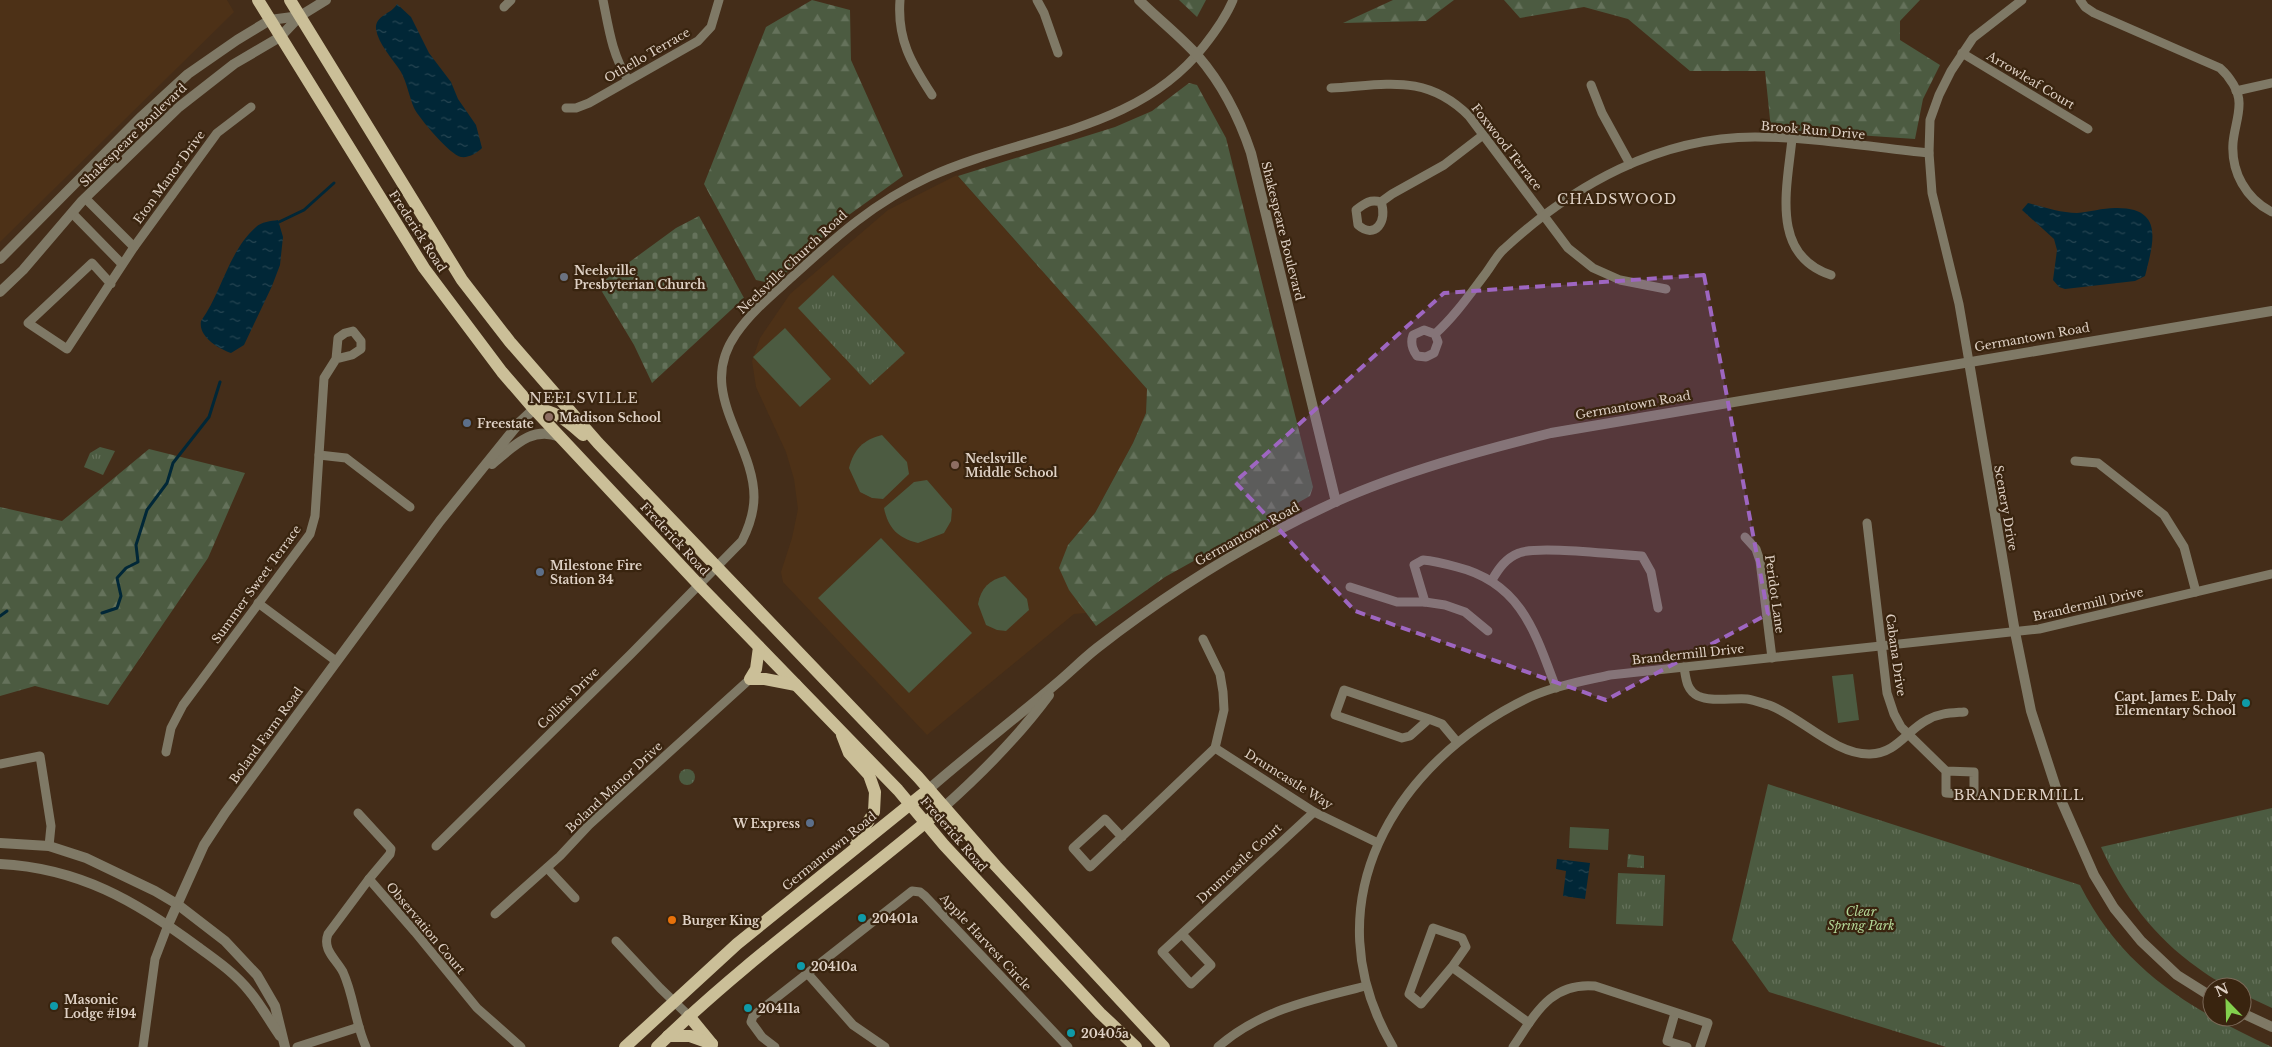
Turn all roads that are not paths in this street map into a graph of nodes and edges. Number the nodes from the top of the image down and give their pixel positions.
1 (258, 0) edge
2 (290, 0) edge
3 (326, 0) edge
4 (603, 0) edge
5 (719, 0) edge
6 (900, 0) edge
7 (1037, 0) edge
8 (1139, 0) edge
9 (1233, 0) edge
10 (2022, 0) edge
11 (2080, 0) edge
12 (300, 16) junction
13 (270, 20) junction
14 (280, 37) junction
15 (1058, 53) dead end
16 (1962, 53) junction
17 (1197, 55) junction
18 (628, 80) junction
19 (2272, 83) edge
20 (1591, 85) dead end
21 (1331, 88) dead end
22 (2236, 91) junction
23 (932, 95) dead end
24 (252, 107) dead end
25 (566, 108) dead end
26 (2088, 129) dead end
27 (1483, 136) junction
28 (1792, 139) junction
29 (1929, 153) junction
30 (1630, 164) junction
31 (85, 198) junction
32 (1381, 202) dead end
33 (2272, 212) edge
34 (72, 213) junction
35 (1544, 215) junction
36 (134, 247) junction
37 (0, 260) edge
38 (122, 264) junction
39 (1831, 275) dead end
40 (111, 284) junction
41 (1666, 289) dead end
42 (0, 292) edge
43 (2272, 311) edge
44 (1435, 334) dead end
45 (336, 359) dead end
46 (1969, 362) junction
47 (534, 409) junction
48 (562, 438) junction
49 (598, 443) junction
50 (319, 455) junction
51 (2075, 461) dead end
52 (480, 473) junction
53 (1336, 502) junction
54 (410, 507) dead end
55 (1867, 523) dead end
56 (1745, 537) dead end
57 (716, 568) junction
58 (2272, 574) edge
59 (1492, 580) junction
60 (699, 585) junction
61 (1350, 587) dead end
62 (2196, 592) junction
63 (1425, 602) junction
64 (258, 603) junction
65 (1658, 608) dead end
66 (1488, 631) dead end
67 (2015, 632) junction
68 (1203, 639) dead end
69 (1881, 647) junction
70 (759, 648) junction
71 (1772, 658) junction
72 (336, 661) junction
73 (1684, 667) junction
74 (750, 679) junction
75 (1057, 684) junction
76 (796, 685) junction
77 (1556, 688) junction
78 (1964, 712) dead end
79 (1429, 718) junction
80 (839, 728) junction
81 (1909, 734) junction
82 (1457, 742) junction
83 (1215, 748) junction
84 (166, 752) dead end
85 (0, 764) edge
86 (1946, 771) dead end
87 (928, 789) junction
88 (910, 804) junction
89 (944, 807) junction
90 (1314, 812) junction
91 (358, 813) dead end
92 (925, 823) junction
93 (1122, 837) junction
94 (0, 843) edge
95 (1378, 843) junction
96 (49, 846) junction
97 (436, 846) dead end
98 (848, 853) junction
99 (0, 864) edge
100 (547, 868) junction
101 (369, 879) junction
102 (575, 898) dead end
103 (177, 904) junction
104 (495, 914) dead end
105 (168, 925) junction
106 (1182, 934) junction
107 (616, 941) dead end
108 (1452, 966) junction
109 (808, 974) junction
110 (1366, 986) junction
111 (2202, 991) edge
112 (673, 1001) junction
113 (1675, 1013) junction
114 (689, 1016) junction
115 (2252, 1018) edge
116 (1529, 1023) junction
117 (359, 1026) junction
118 (2272, 1027) edge
119 (668, 1036) junction
120 (284, 1044) edge
121 (365, 1045) edge
122 (713, 1046) edge
123 (143, 1047) edge
124 (297, 1047) edge
125 (354, 1047) edge
126 (521, 1047) edge
127 (625, 1047) edge
128 (657, 1047) edge
129 (775, 1047) edge
130 (885, 1047) edge
131 (1068, 1047) edge
132 (1136, 1047) edge
133 (1164, 1047) edge
134 (1218, 1047) edge
135 (1393, 1047) edge
136 (1513, 1047) edge
137 (1686, 1047) edge
138 (1700, 1047) edge

1 - 13 main road, Frederick Road
2 - 12 main road, Frederick Road
3 - 12 street, Shakespeare Boulevard
4 - 18 street
5 - 18 street, Othello Terrace
6 - 23 street
7 - 15 street
8 - 17 street, Shakespeare Boulevard
9 - 17 street, Neelsville Church Road
10 - 16 street, Scenery Drive
11 - 22 street
12 - 13 street, Shakespeare Boulevard
12 - 14 street, Shakespeare Boulevard
12 - 49 main road, Frederick Road
13 - 14 main road, Frederick Road
13 - 37 street, Shakespeare Boulevard
14 - 31 street, Shakespeare Boulevard
14 - 47 main road, Frederick Road
16 - 26 street, Arrowleaf Court
16 - 29 street, Scenery Drive
17 - 53 street, Shakespeare Boulevard
17 - 57 street, Neelsville Church Road
18 - 25 street, Othello Terrace
19 - 22 street
20 - 30 street
21 - 27 street, Foxwood Terrace
22 - 33 street
24 - 36 street, Eton Manor Drive
27 - 32 street
27 - 35 street, Foxwood Terrace
28 - 29 street, Brook Run Drive
28 - 30 street, Brook Run Drive
28 - 39 street
29 - 46 street, Scenery Drive
30 - 35 street, Brook Run Drive
31 - 34 street, Shakespeare Boulevard
31 - 36 street, Eton Manor Drive
34 - 38 street
34 - 42 street, Shakespeare Boulevard
35 - 41 street, Foxwood Terrace
35 - 44 street, Brook Run Drive
36 - 38 street, Eton Manor Drive
38 - 40 street, Eton Manor Drive
40 - 40 street, Eton Manor Drive
43 - 46 street, Germantown Road
45 - 50 street, Summer Sweet Terrace
46 - 53 street, Germantown Road
46 - 67 street, Scenery Drive
47 - 48 main road, Frederick Road
47 - 49 main road
47 - 52 street, Boland Farm Road
48 - 52 street, Boland Farm Road
48 - 60 main road, Frederick Road
49 - 57 main road, Frederick Road
50 - 54 street
50 - 64 street, Summer Sweet Terrace
51 - 62 street
52 - 72 street, Boland Farm Road
53 - 75 street, Germantown Road
55 - 69 street, Cabana Drive
56 - 71 street, Peridot Lane
57 - 60 street, Collins Drive
57 - 87 main road, Frederick Road
58 - 62 street, Brandermill Drive
59 - 63 street
59 - 65 street
59 - 77 street
60 - 70 main road, Frederick Road
60 - 97 street, Collins Drive
61 - 63 street
62 - 67 street, Brandermill Drive
63 - 66 street
64 - 72 street
64 - 84 street, Summer Sweet Terrace
67 - 69 street, Brandermill Drive
67 - 111 street, Scenery Drive
68 - 83 street
69 - 71 street, Brandermill Drive
69 - 81 street, Cabana Drive
70 - 74 main road
70 - 76 main road, Frederick Road
71 - 73 street, Brandermill Drive
72 - 103 street, Boland Farm Road
73 - 77 street, Brandermill Drive
73 - 81 street
74 - 76 main road
74 - 100 street, Boland Manor Drive
75 - 87 street, Germantown Road
75 - 89 street, Germantown Road
76 - 80 main road, Frederick Road
77 - 82 street, Brandermill Drive
78 - 81 street
79 - 79 street
79 - 82 street
80 - 88 main road, Frederick Road
80 - 98 main road
81 - 86 street, Cabana Drive
82 - 95 street, Brandermill Drive
83 - 90 street, Drumcastle Way
83 - 93 street
85 - 96 street
87 - 88 main road, Germantown Road
87 - 89 main road, Frederick Road
88 - 92 main road, Frederick Road
88 - 98 main road, Germantown Road
89 - 92 main road, Germantown Road
89 - 133 main road, Frederick Road
90 - 95 street, Drumcastle Way
90 - 106 street, Drumcastle Court
91 - 101 street
92 - 114 main road, Germantown Road
92 - 132 main road, Frederick Road
93 - 93 street
94 - 96 street
95 - 110 street, Brandermill Drive
96 - 103 street
98 - 112 main road, Germantown Road
99 - 105 street
100 - 102 street
100 - 104 street, Boland Manor Drive
101 - 117 street, Observation Court
101 - 126 street, Observation Court
103 - 105 street, Boland Farm Road
103 - 120 street
105 - 120 street
105 - 123 street, Boland Farm Road
106 - 106 street, Drumcastle Court
107 - 112 street
108 - 108 street
108 - 116 street
109 - 129 street, Apple Harvest Circle
109 - 130 street
109 - 131 street, Apple Harvest Circle
110 - 134 street
110 - 135 street, Brandermill Drive
112 - 114 street
112 - 127 main road, Germantown Road
113 - 116 street
113 - 137 street
113 - 138 street
114 - 119 main road, Germantown Road
114 - 122 main road
115 - 118 street
116 - 136 street
117 - 121 street, Observation Court
117 - 124 street
119 - 122 main road
119 - 128 main road, Germantown Road
121 - 125 street, Observation Court

